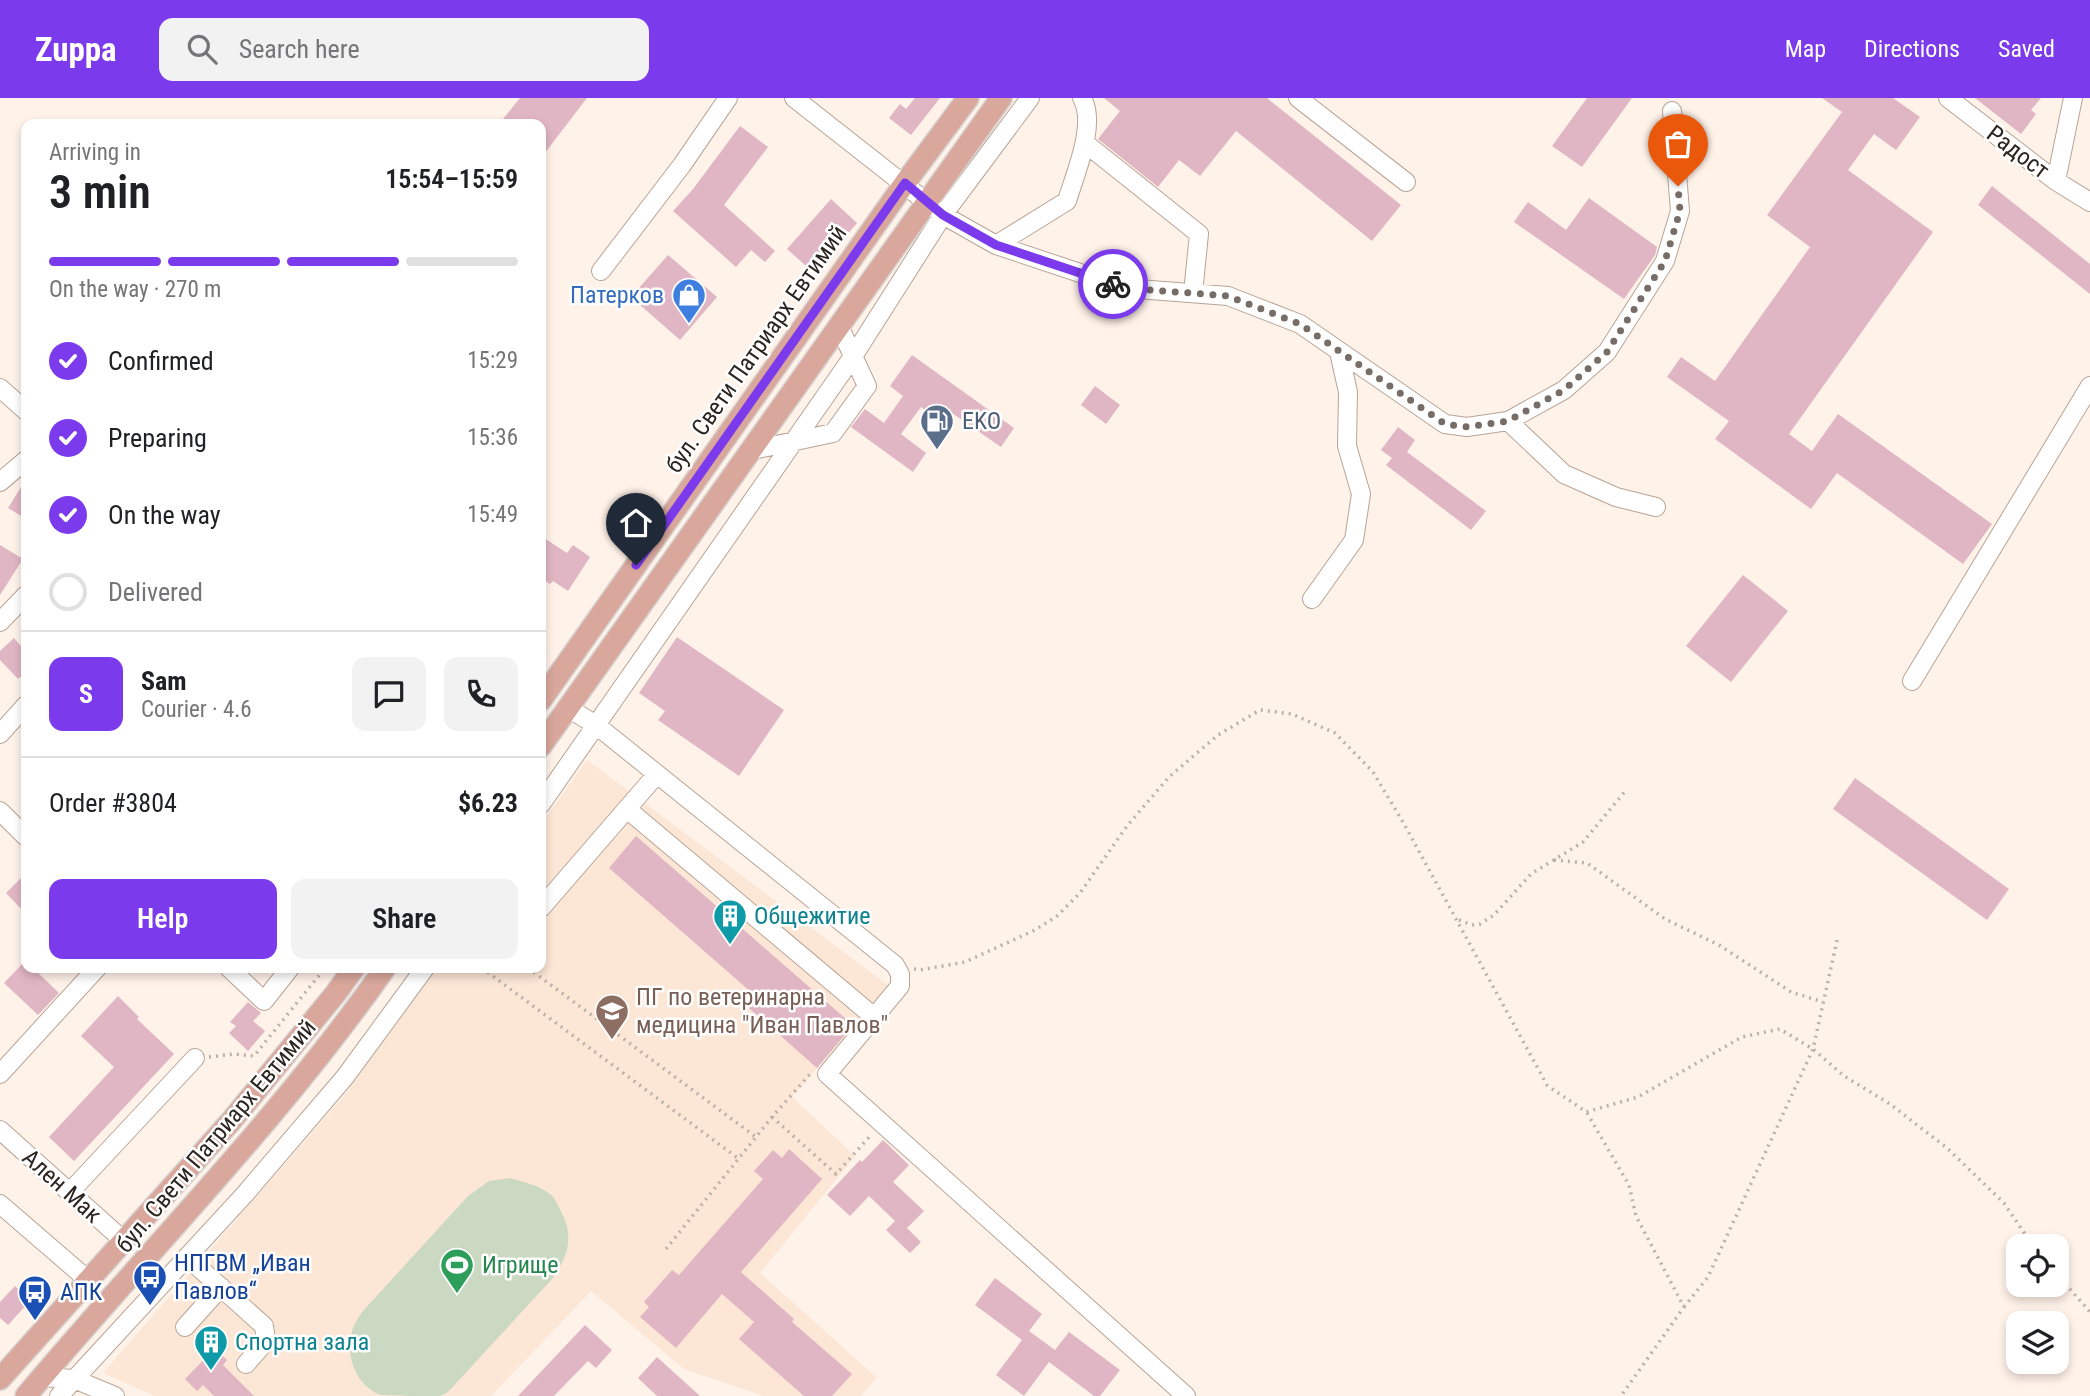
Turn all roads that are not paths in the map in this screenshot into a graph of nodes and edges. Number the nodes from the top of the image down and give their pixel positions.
1 (728, 98) edge
2 (794, 98) edge
3 (968, 98) edge
4 (1000, 98) edge
5 (1030, 98) edge
6 (1082, 98) edge
7 (1298, 98) edge
8 (1948, 98) edge
9 (2073, 98) edge
10 (1672, 111) dead end
11 (1085, 143) junction
12 (2056, 181) junction
13 (1406, 182) dead end
14 (905, 183) junction
15 (2090, 202) edge
16 (935, 209) junction
17 (996, 245) junction
18 (601, 271) dead end
19 (1193, 293) junction
20 (839, 326) junction
21 (1339, 352) junction
22 (854, 355) junction
23 (2090, 386) edge
24 (0, 388) edge
25 (21, 407) edge
26 (1508, 421) junction
27 (792, 443) junction
28 (753, 450) junction
29 (21, 464) edge
30 (0, 482) edge
31 (1656, 507) dead end
32 (1312, 599) dead end
33 (21, 600) edge
34 (0, 622) edge
35 (1912, 681) dead end
36 (546, 693) edge
37 (568, 708) junction
38 (21, 711) edge
39 (596, 725) junction
40 (0, 734) edge
41 (546, 739) edge
42 (657, 774) junction
43 (546, 797) edge
44 (627, 809) junction
45 (0, 811) edge
46 (21, 832) edge
47 (546, 902) edge
48 (92, 973) edge
49 (234, 973) edge
50 (286, 973) edge
51 (350, 973) edge
52 (382, 973) edge
53 (421, 973) edge
54 (874, 1017) junction
55 (195, 1058) road end
56 (0, 1074) edge
57 (0, 1130) edge
58 (69, 1193) junction
59 (0, 1205) edge
60 (124, 1241) junction
61 (187, 1257) junction
62 (88, 1280) junction
63 (221, 1287) junction
64 (185, 1327) dead end
65 (246, 1364) dead end
66 (42, 1377) junction
67 (0, 1379) edge
68 (75, 1379) junction
69 (26, 1396) edge
70 (59, 1396) edge
71 (115, 1396) edge
72 (1186, 1396) edge

1 - 18 street
2 - 14 street
3 - 14 main road, бул. Свети Патриарх Евтимий
4 - 16 main road
5 - 16 street
6 - 11 street
7 - 13 street
8 - 12 street, Радост
9 - 12 street
10 - 26 street
11 - 17 street
11 - 19 street
12 - 15 street, Радост
14 - 16 street
14 - 36 main road, бул. Свети Патриарх Евтимий
16 - 17 street
16 - 20 main road
16 - 22 street
17 - 19 street
19 - 21 street
20 - 22 street
20 - 28 main road
21 - 26 street
21 - 32 street
22 - 27 street
22 - 27 street
23 - 35 street
24 - 25 street
26 - 31 street
27 - 28 street
27 - 39 street
28 - 37 main road
29 - 30 street
33 - 34 street
37 - 39 street
37 - 41 main road
38 - 40 street
39 - 42 street
39 - 43 street
42 - 44 street
42 - 54 street
44 - 47 street
44 - 54 street
45 - 46 street
48 - 56 street
49 - 50 street
51 - 60 main road, бул. Свети Патриарх Евтимий
52 - 66 main road, бул. Свети Патриарх Евтимий
53 - 61 street
54 - 72 street
55 - 58 street
57 - 58 street, Ален Мак
58 - 60 street, Ален Мак
59 - 62 street
60 - 62 main road, бул. Свети Патриарх Евтимий
61 - 63 street
61 - 68 street
62 - 67 main road, бул. Свети Патриарх Евтимий
63 - 64 street
63 - 65 street
66 - 68 street
66 - 69 main road, бул. Свети Патриарх Евтимий
68 - 70 street
68 - 71 street

